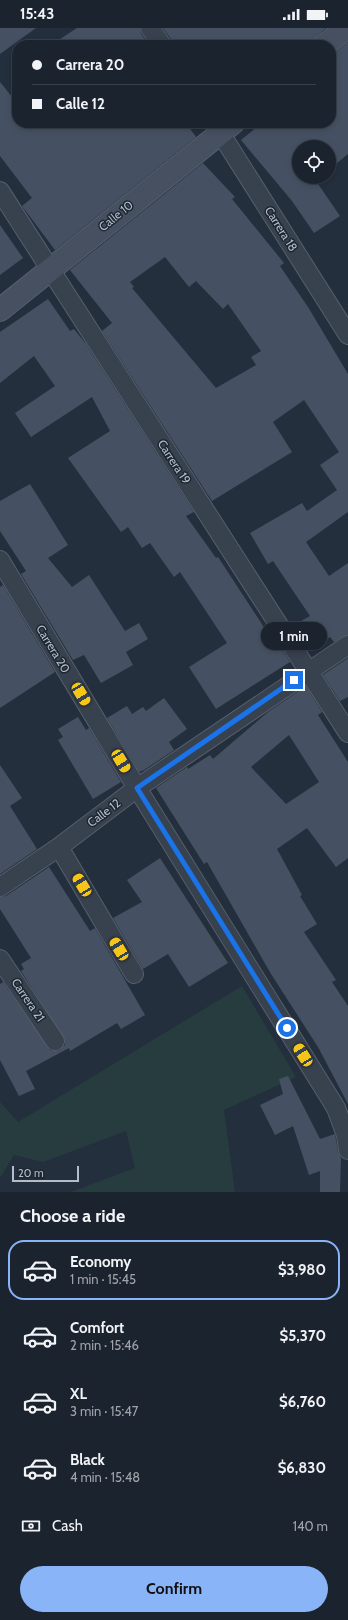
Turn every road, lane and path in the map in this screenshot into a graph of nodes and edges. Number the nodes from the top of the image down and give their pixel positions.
1 (150, 28) edge
2 (346, 28) edge
3 (158, 40) edge
4 (331, 40) edge
5 (221, 128) edge
6 (224, 128) edge
7 (0, 191) edge
8 (50, 269) junction
9 (0, 310) edge
10 (348, 335) edge
11 (0, 560) edge
12 (348, 645) edge
13 (308, 671) junction
14 (348, 733) edge
15 (137, 788) junction
16 (59, 847) junction
17 (0, 887) edge
18 (0, 959) edge
19 (134, 974) dead end
20 (56, 1041) dead end
21 (348, 1150) edge

1 - 3 street
2 - 4 main road
5 - 8 main road, Calle 10
6 - 10 street, Carrera 18
7 - 8 street, Carrera 19
8 - 9 main road, Calle 10
8 - 13 street, Carrera 19
11 - 15 street, Carrera 20
12 - 13 street, Calle 12
13 - 14 street, Carrera 19
13 - 15 street, Calle 12
15 - 16 street, Calle 12
15 - 21 street, Carrera 20
16 - 17 street, Calle 12
16 - 19 street
18 - 20 street, Carrera 21

